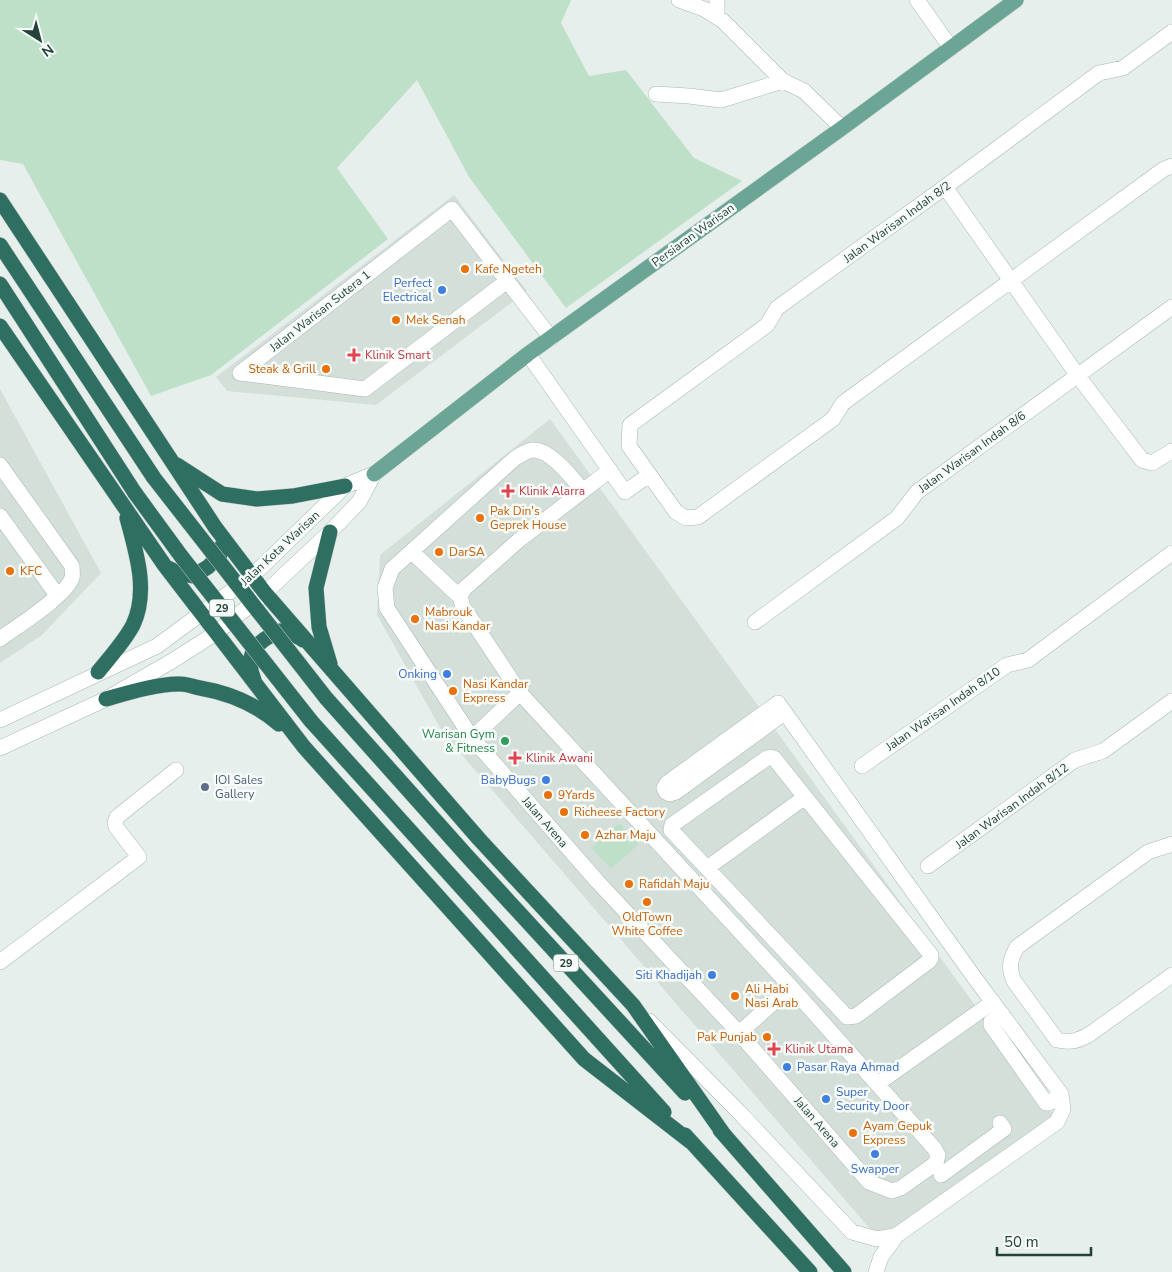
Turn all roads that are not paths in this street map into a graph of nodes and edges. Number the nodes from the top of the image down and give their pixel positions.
1 (679, 0) edge
2 (717, 0) edge
3 (917, 0) edge
4 (1016, 0) edge
5 (717, 18) junction
6 (1172, 32) edge
7 (951, 48) junction
8 (783, 81) junction
9 (656, 94) dead end
10 (842, 128) junction
11 (1172, 166) edge
12 (945, 187) junction
13 (0, 200) edge
14 (0, 245) edge
15 (1011, 279) junction
16 (507, 281) junction
17 (0, 284) edge
18 (1172, 307) edge
19 (0, 326) edge
20 (551, 338) junction
21 (528, 354) junction
22 (1078, 376) junction
23 (161, 447) junction
24 (1172, 451) edge
25 (0, 465) edge
26 (610, 470) junction
27 (374, 474) junction
28 (649, 475) junction
29 (5, 483) edge
30 (344, 486) junction
31 (583, 491) junction
32 (124, 508) junction
33 (0, 516) edge
34 (215, 527) junction
35 (330, 532) junction
36 (412, 552) junction
37 (1172, 553) edge
38 (164, 566) junction
39 (252, 576) junction
40 (265, 594) junction
41 (58, 595) junction
42 (460, 597) junction
43 (202, 614) junction
44 (755, 622) dead end
45 (216, 633) junction
46 (0, 639) edge
47 (309, 644) junction
48 (331, 668) junction
49 (98, 672) junction
50 (258, 688) junction
51 (520, 693) junction
52 (106, 699) junction
53 (1172, 700) edge
54 (781, 708) junction
55 (0, 720) edge
56 (472, 738) junction
57 (304, 747) junction
58 (0, 748) edge
59 (862, 766) dead end
60 (176, 770) dead end
61 (706, 771) junction
62 (720, 791) junction
63 (805, 797) junction
64 (1172, 844) edge
65 (928, 866) dead end
66 (707, 868) junction
67 (0, 962) edge
68 (1172, 975) edge
69 (791, 987) junction
70 (633, 1005) junction
71 (997, 1008) junction
72 (739, 1033) junction
73 (877, 1084) junction
74 (1000, 1122) dead end
75 (725, 1136) junction
76 (691, 1142) junction
77 (937, 1170) junction
78 (954, 1194) junction
79 (897, 1235) junction
80 (810, 1272) edge
81 (844, 1272) edge
82 (876, 1272) edge

1 - 5 street
2 - 5 street
3 - 7 street
4 - 7 main road, Persiaran Warisan
5 - 8 street
6 - 12 street, Jalan Warisan Indah 8/2
7 - 10 main road, Persiaran Warisan
8 - 9 street
8 - 10 street
10 - 20 main road, Persiaran Warisan
11 - 15 street
12 - 15 street
12 - 28 street, Jalan Warisan Indah 8/2
13 - 23 highway
14 - 75 highway, 29, bridge
15 - 22 street
15 - 28 street
16 - 16 street, Jalan Warisan Sutera 1
16 - 20 street, Jalan Warisan Sutera 1
17 - 76 highway, 29, bridge
18 - 22 street, Jalan Warisan Indah 8/6
19 - 32 highway
20 - 21 main road, Persiaran Warisan
21 - 26 street
21 - 27 main road, Persiaran Warisan
22 - 24 street
22 - 44 street, Jalan Warisan Indah 8/6
23 - 30 highway
23 - 34 highway
25 - 29 street
26 - 28 street
26 - 31 street
27 - 30 street, Jalan Kota Warisan
27 - 35 street
29 - 41 street
30 - 39 street, Jalan Kota Warisan
31 - 36 street, Jalan Arena
31 - 42 street
32 - 38 highway
32 - 49 highway
33 - 41 street
34 - 38 highway
34 - 39 highway
35 - 40 street
35 - 48 highway
36 - 42 street
36 - 56 street, Jalan Arena
37 - 59 street, Jalan Warisan Indah 8/10
38 - 43 highway
39 - 40 highway
39 - 43 street, Jalan Kota Warisan
40 - 45 street
40 - 47 highway
41 - 46 street
42 - 51 street
43 - 45 highway
43 - 49 street, Jalan Kota Warisan
45 - 50 highway
45 - 52 street
47 - 48 highway
47 - 50 highway
48 - 70 highway
49 - 55 street, Jalan Kota Warisan
50 - 57 highway
51 - 56 street
51 - 69 street
52 - 57 highway
52 - 58 street
53 - 65 street, Jalan Warisan Indah 8/12
54 - 61 street
54 - 61 street
54 - 71 street
56 - 72 street, Jalan Arena
57 - 76 highway
60 - 67 street
61 - 62 street
62 - 63 street
62 - 66 street
63 - 66 street
63 - 66 street
64 - 68 street
69 - 72 street
69 - 73 street
70 - 75 highway
70 - 79 street
71 - 73 street
71 - 78 street
72 - 77 street, Jalan Arena
73 - 77 street
74 - 77 street
75 - 81 highway, 29
76 - 80 highway, 29
77 - 78 street
78 - 79 street
79 - 82 street

